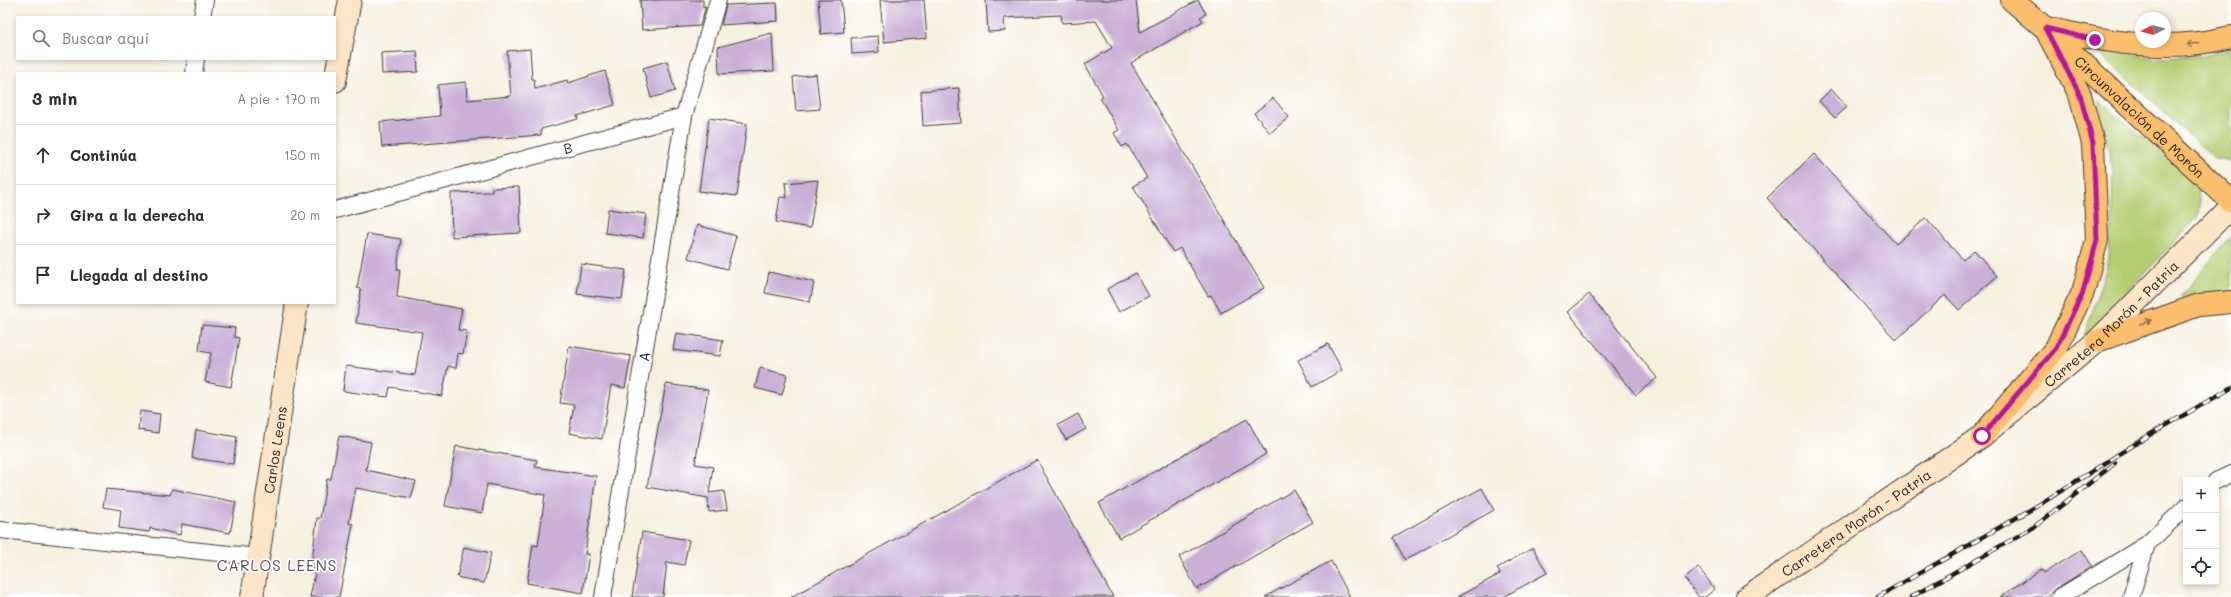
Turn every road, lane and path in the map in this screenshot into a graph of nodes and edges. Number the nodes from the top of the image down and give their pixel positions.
1 (205, 0) edge
2 (350, 0) edge
3 (718, 0) edge
4 (2012, 0) edge
5 (202, 16) edge
6 (2045, 28) junction
7 (2231, 37) edge
8 (196, 60) edge
9 (194, 72) edge
10 (336, 76) edge
11 (684, 116) junction
12 (2231, 201) edge
13 (2231, 207) edge
14 (336, 210) edge
15 (2231, 302) edge
16 (297, 304) edge
17 (2097, 341) junction
18 (1982, 436) junction
19 (2231, 474) edge
20 (2219, 480) edge
21 (2183, 510) edge
22 (0, 530) edge
23 (2147, 544) junction
24 (258, 557) junction
25 (252, 597) edge
26 (603, 597) edge
27 (1747, 597) edge
28 (2060, 597) edge
29 (2131, 597) edge

1 - 5 street
2 - 10 main road
3 - 11 street
4 - 6 main road, Circunvalación de Morón
7 -> 6 main road
6 - 12 main road, Circunvalación de Morón
6 - 18 main road
8 - 9 street
11 - 14 street, B
11 - 26 street, A
13 - 17 main road, Carretera Morón - Patria
17 -> 15 main road
16 - 24 main road, Carlos Leens
17 - 18 main road, Carretera Morón - Patria
18 - 27 main road, Carretera Morón - Patria
19 - 20 street
21 - 23 street
22 - 24 street
23 - 28 street
23 - 29 street
24 - 25 main road, Carlos Leens

